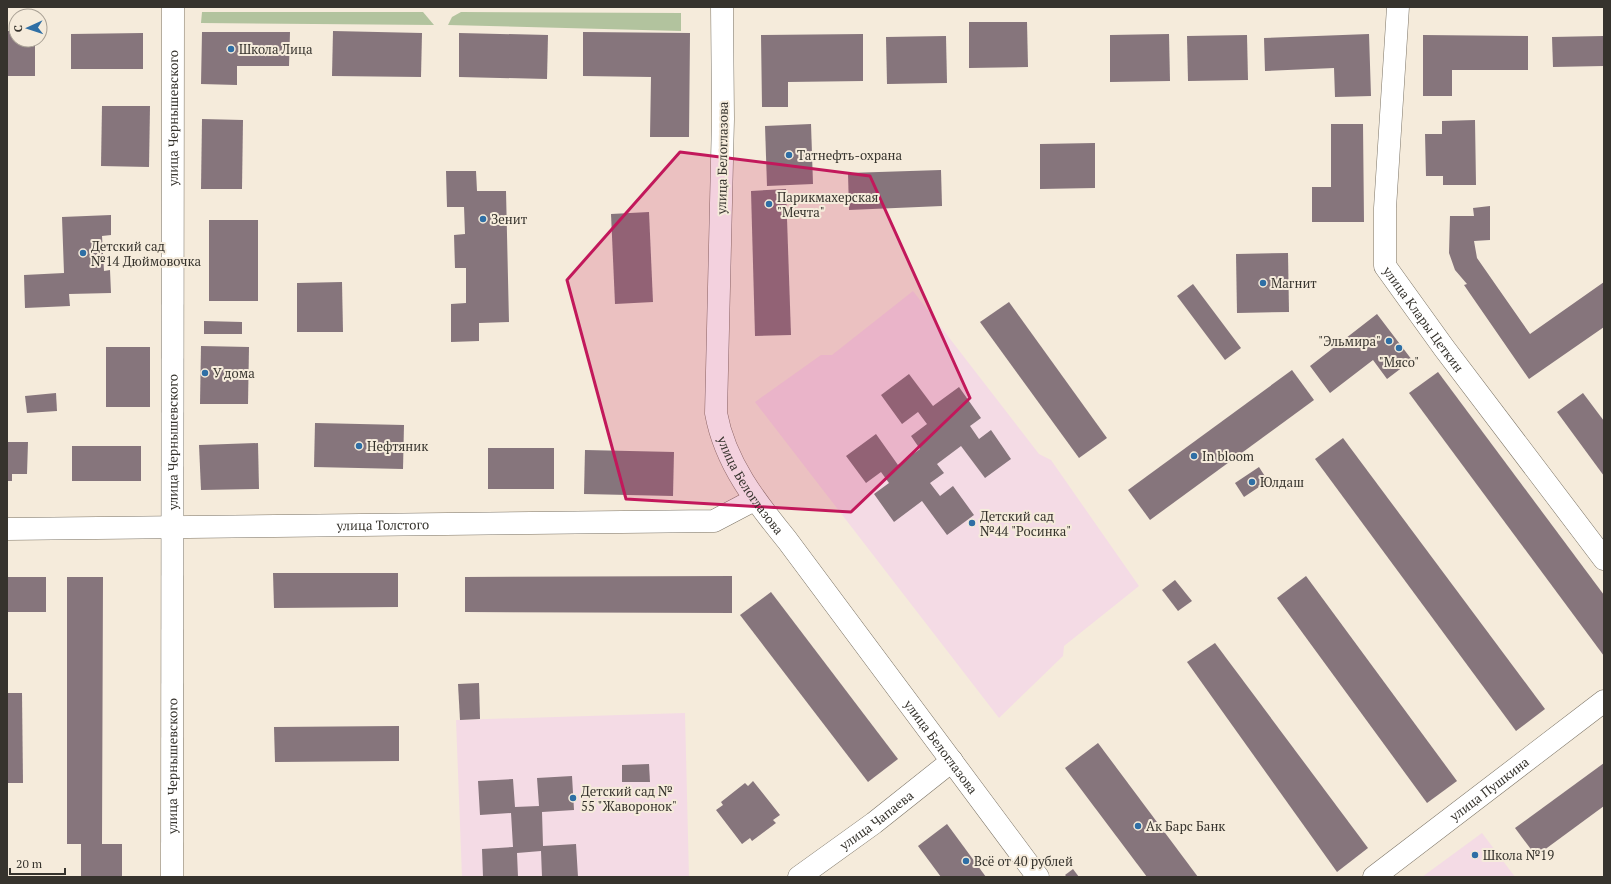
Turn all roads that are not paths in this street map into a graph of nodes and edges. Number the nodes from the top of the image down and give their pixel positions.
1 (174, 7) edge
2 (722, 7) edge
3 (1398, 7) edge
4 (754, 500) junction
5 (172, 527) junction
6 (7, 529) edge
7 (1604, 559) edge
8 (1604, 701) edge
9 (952, 761) junction
10 (172, 877) edge
11 (799, 877) edge
12 (1038, 877) edge
13 (1374, 877) edge

1 - 5 street, улица Чернышевского
2 - 4 street, улица Белоглазова
3 - 7 street, улица Клары Цеткин
4 - 5 street, улица Толстого
4 - 9 street, улица Белоглазова
5 - 6 street, улица Толстого
5 - 10 street, улица Чернышевского
8 - 13 street, улица Пушкина
9 - 11 street, улица Чапаева
9 - 12 street, улица Белоглазова

